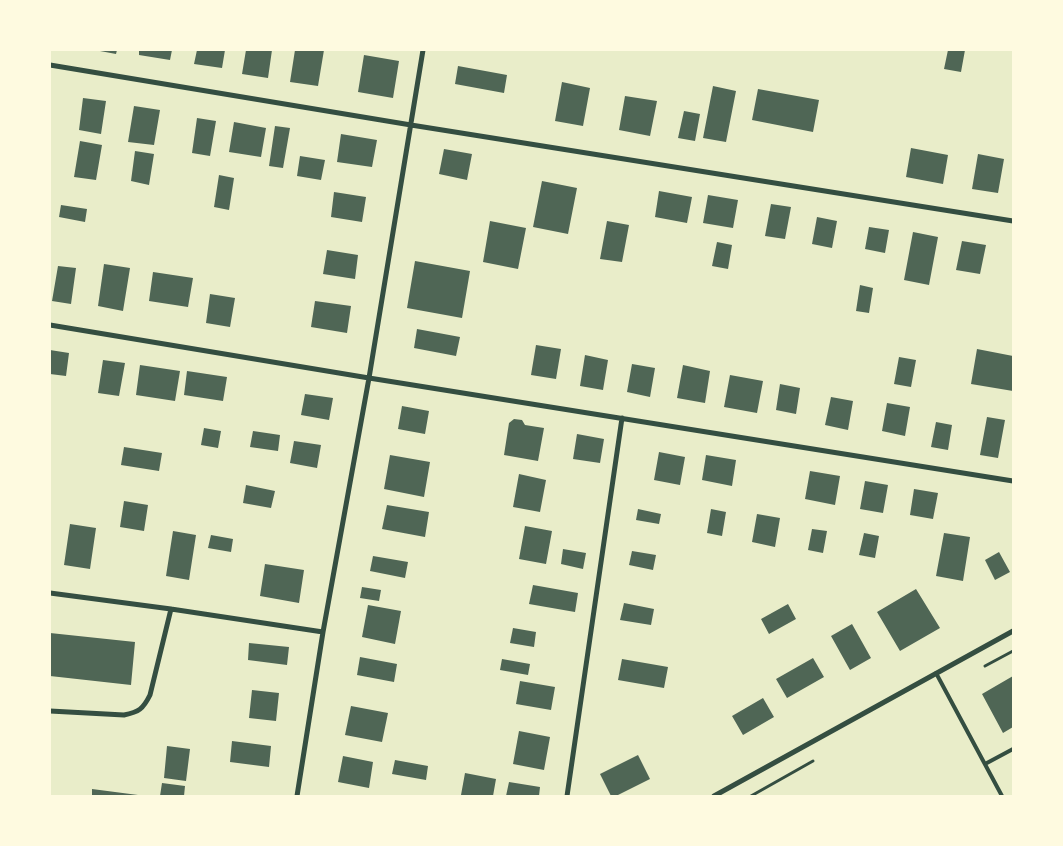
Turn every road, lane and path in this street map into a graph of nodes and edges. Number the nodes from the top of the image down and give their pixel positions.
1 (423, 50) edge
2 (50, 65) edge
3 (411, 125) junction
4 (1013, 221) edge
5 (50, 325) edge
6 (369, 378) junction
7 (622, 418) junction
8 (1013, 481) edge
9 (50, 593) edge
10 (171, 609) junction
11 (1013, 631) edge
12 (323, 632) junction
13 (936, 673) junction
14 (50, 710) edge
15 (1013, 749) edge
16 (985, 764) junction
17 (297, 796) edge
18 (567, 796) edge
19 (714, 796) edge
20 (1002, 796) edge

1 - 3 street
2 - 3 street
3 - 4 street
3 - 6 street
5 - 6 street
6 - 7 street
6 - 12 street
7 - 8 street
7 - 18 street
9 - 10 street
10 - 12 street
10 - 14 street
11 - 13 street
12 - 17 street
13 - 16 lane
13 - 19 street
15 - 16 lane
16 - 20 lane

